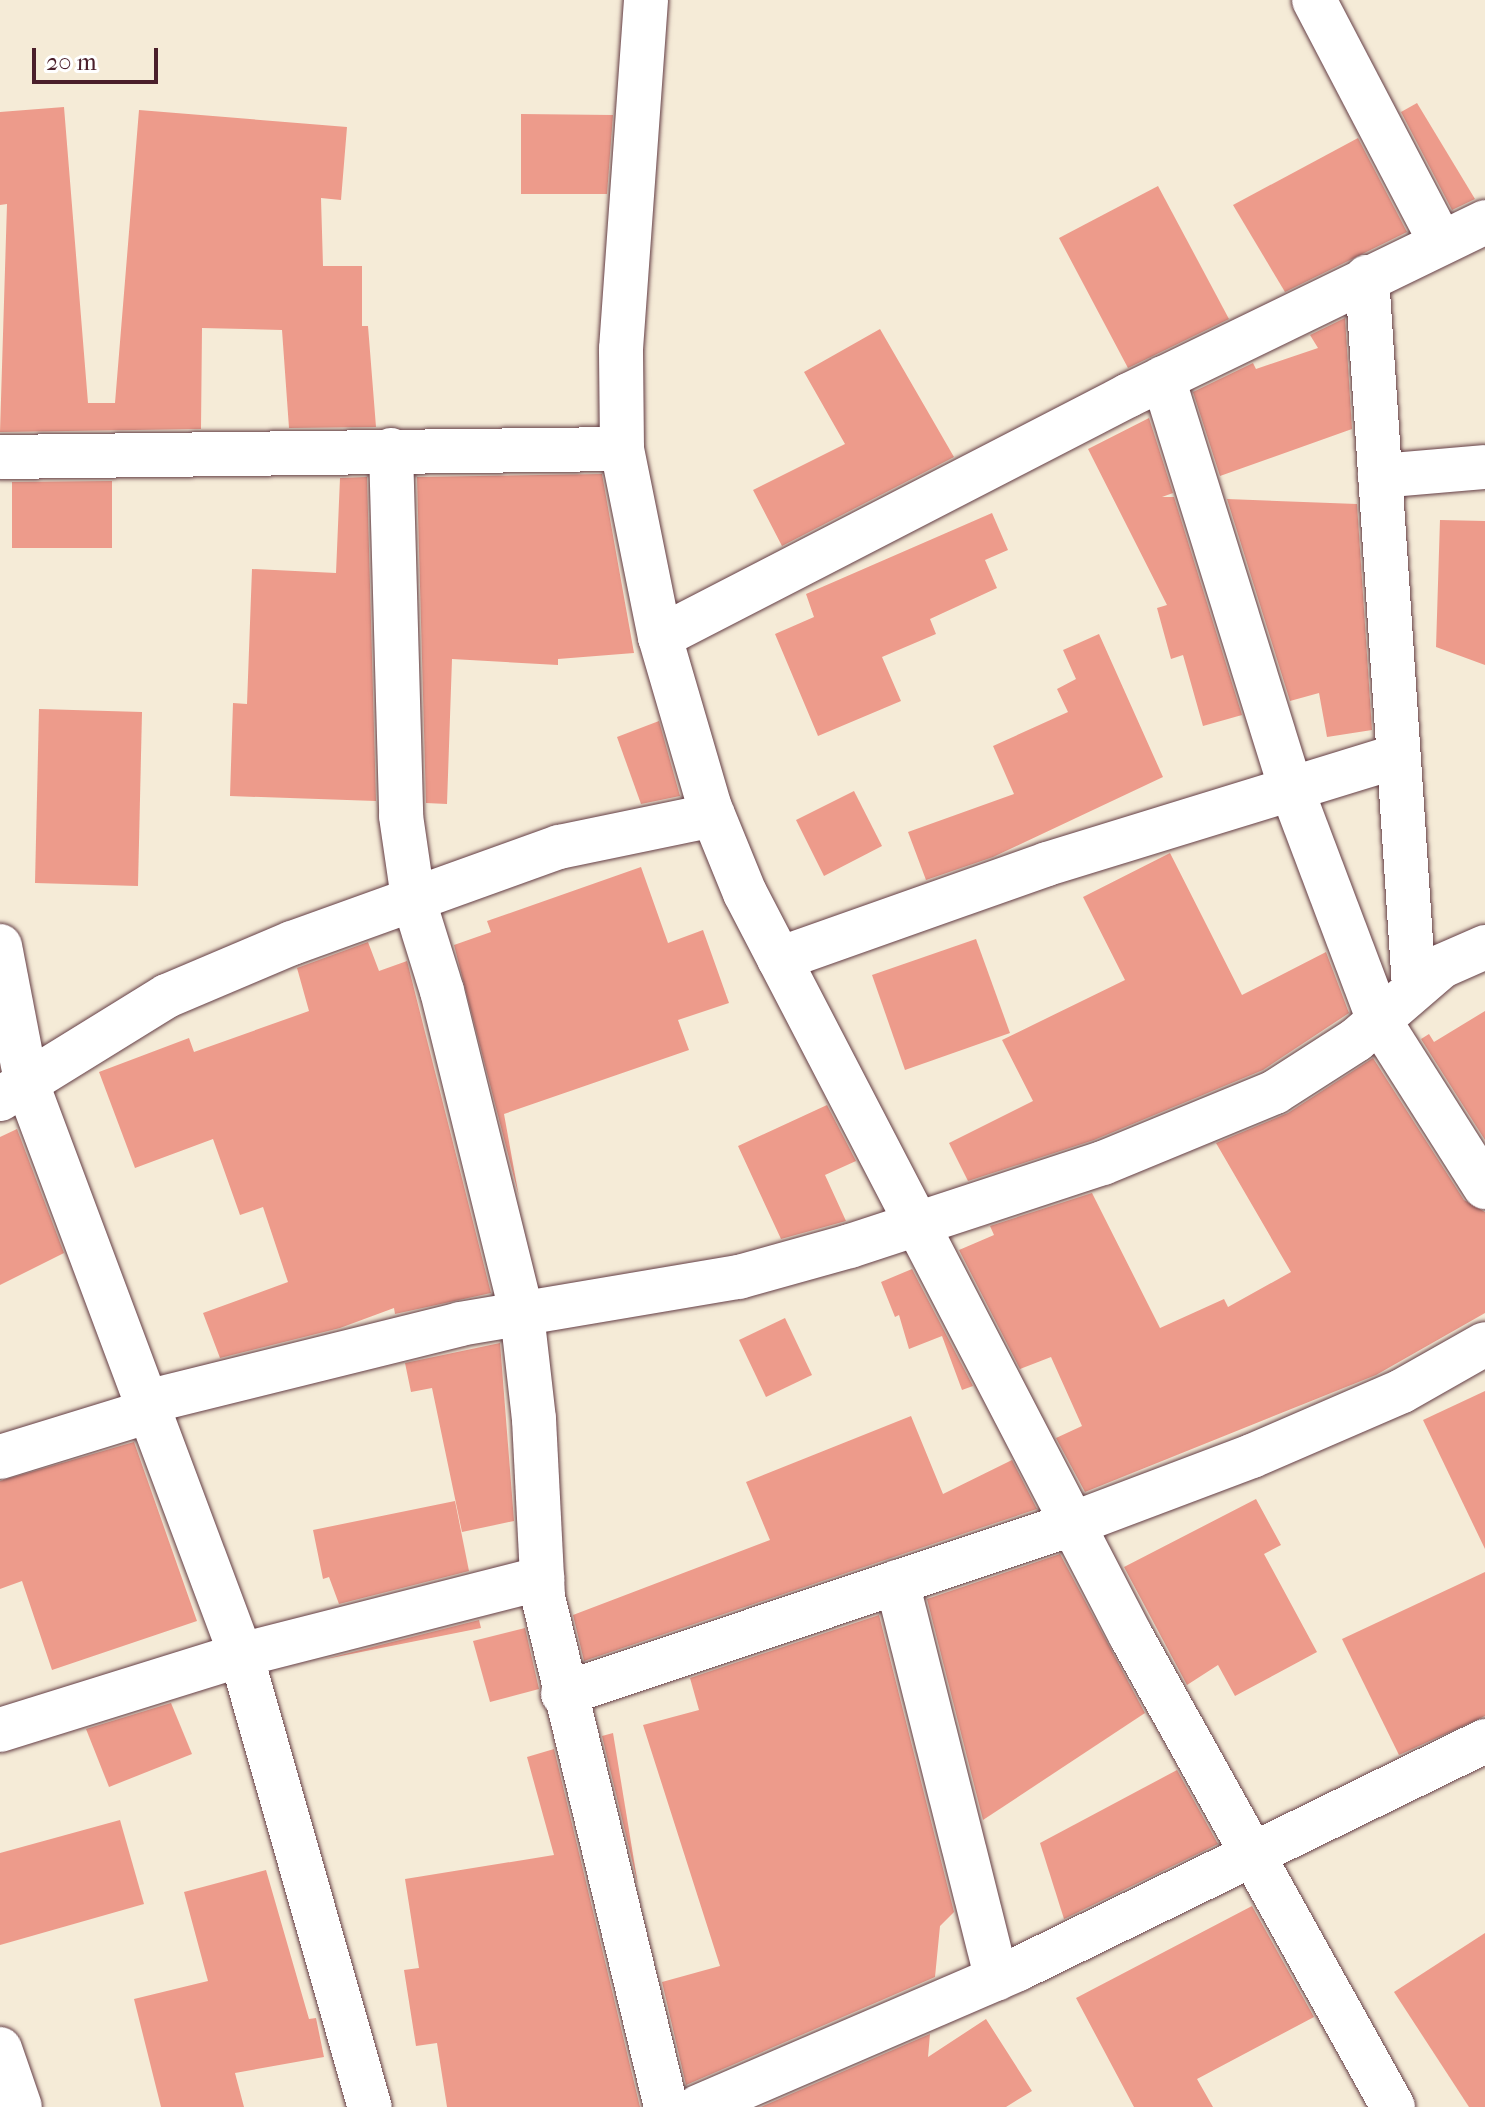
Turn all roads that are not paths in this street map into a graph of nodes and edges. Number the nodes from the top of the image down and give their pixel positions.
1 (646, 0) edge
2 (1314, 0) edge
3 (1485, 222) edge
4 (1441, 243) junction
5 (1367, 277) junction
6 (1163, 378) junction
7 (622, 449) junction
8 (391, 450) junction
9 (0, 457) edge
10 (1485, 467) edge
11 (1380, 476) junction
12 (660, 637) junction
13 (1398, 756) junction
14 (1290, 785) junction
15 (713, 815) junction
16 (413, 898) junction
17 (0, 946) edge
18 (1485, 947) edge
19 (779, 959) junction
20 (1414, 986) junction
21 (4, 995) edge
22 (1379, 1020) junction
23 (13, 1090) edge
24 (1485, 1187) edge
25 (918, 1223) junction
26 (522, 1314) junction
27 (1485, 1344) edge
28 (151, 1405) junction
29 (0, 1457) edge
30 (1072, 1524) junction
31 (542, 1578) junction
32 (897, 1582) junction
33 (241, 1655) junction
34 (563, 1694) junction
35 (0, 1730) edge
36 (1485, 1741) edge
37 (1252, 1854) junction
38 (997, 1979) junction
39 (0, 2049) edge
40 (358, 2104) edge
41 (20, 2107) edge
42 (666, 2107) edge
43 (698, 2107) edge
44 (1393, 2107) edge

1 - 7 street
2 - 4 street
3 - 4 street
4 - 5 street
5 - 6 street
5 - 11 street
6 - 12 street
6 - 14 street
7 - 8 street
7 - 12 street
8 - 9 street
8 - 16 street
10 - 11 street
11 - 13 street
12 - 15 street
13 - 14 street
13 - 20 street
14 - 19 street
14 - 22 street
15 - 16 street
15 - 19 street
16 - 23 street
16 - 26 street
17 - 21 street
18 - 20 street
19 - 25 street
20 - 22 street
21 - 23 street
22 - 24 street
22 - 25 street
23 - 28 street
25 - 26 street
25 - 30 street
26 - 28 street
26 - 31 street
27 - 30 street
28 - 29 street
28 - 33 street
30 - 32 street
30 - 37 street
31 - 33 street
31 - 34 street
32 - 34 street
32 - 38 street
33 - 35 street
33 - 40 street
34 - 42 street
36 - 37 street
37 - 38 street
37 - 44 street
38 - 43 street
39 - 41 street

